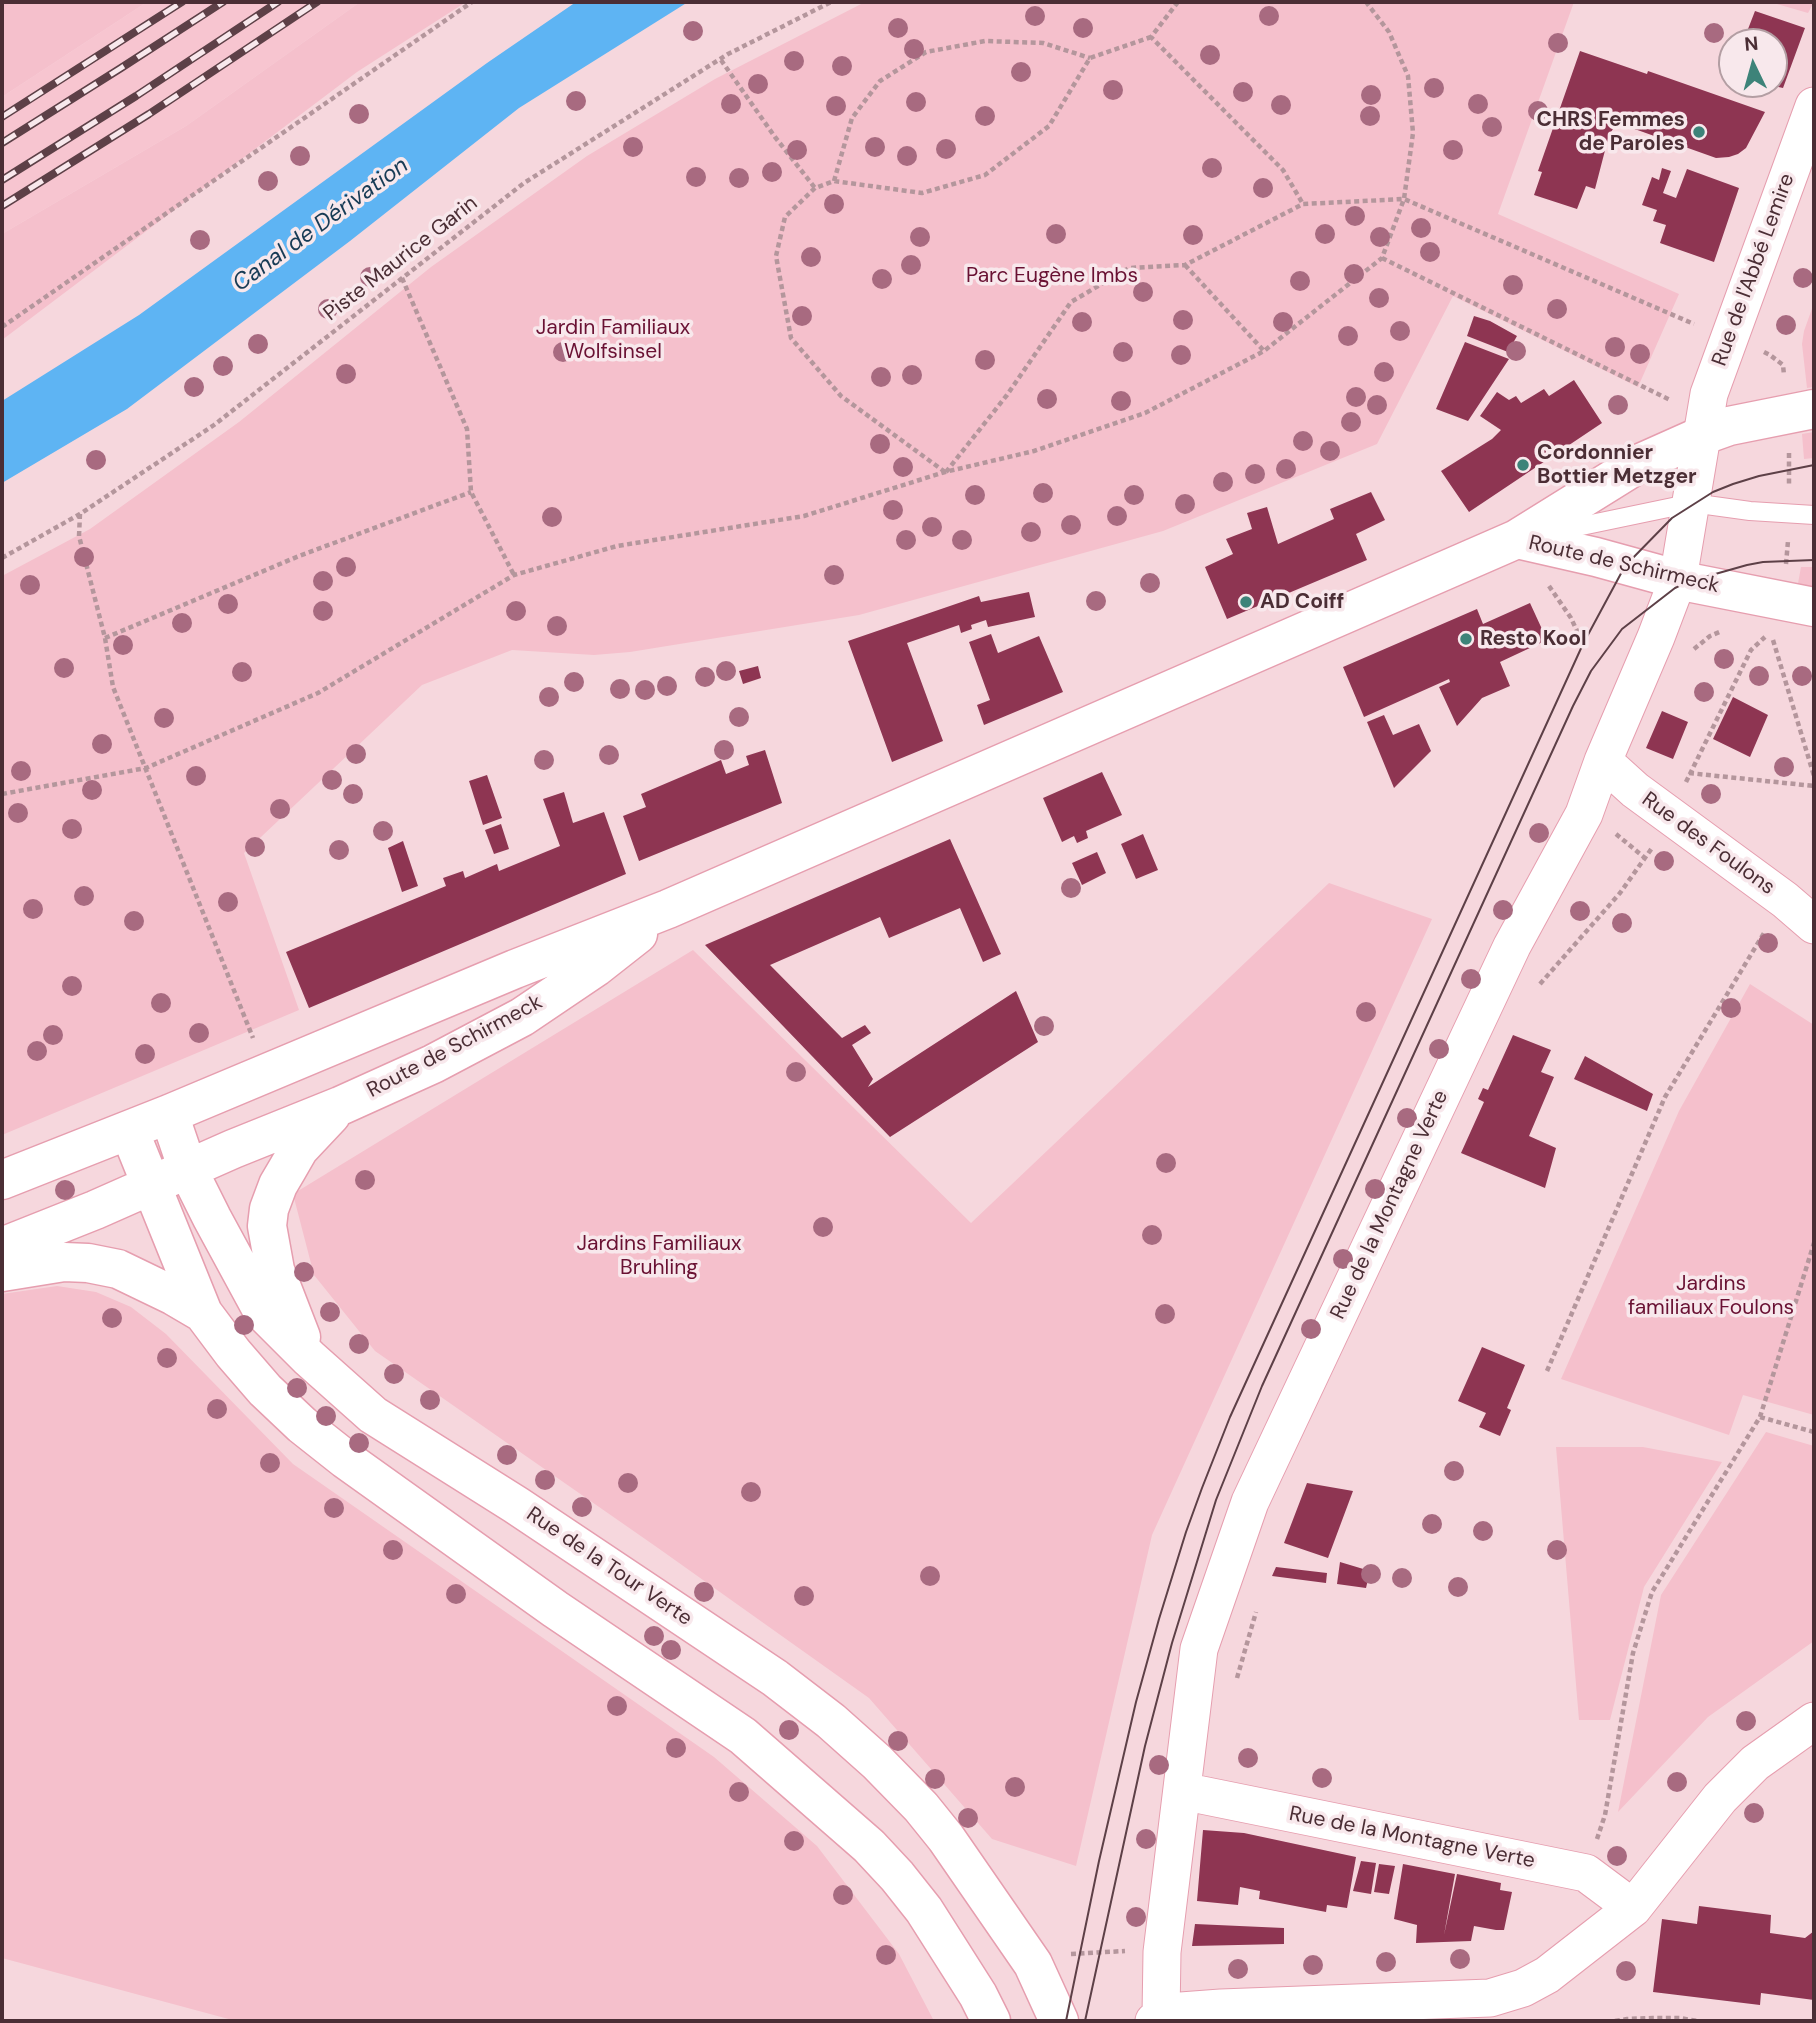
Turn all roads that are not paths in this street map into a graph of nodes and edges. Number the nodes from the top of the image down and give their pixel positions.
1 (1814, 106) edge
2 (1800, 411) edge
3 (1703, 414) junction
4 (1692, 503) junction
5 (1814, 515) edge
6 (1517, 539) junction
7 (1678, 579) junction
8 (1779, 600) edge
9 (1656, 637) junction
10 (1603, 761) junction
11 (668, 909) junction
12 (1814, 925) edge
13 (340, 1106) junction
14 (169, 1114) junction
15 (129, 1130) junction
16 (188, 1170) junction
17 (2, 1181) edge
18 (151, 1186) junction
19 (2, 1247) edge
20 (2, 1272) edge
21 (203, 1313) junction
22 (309, 1358) junction
23 (1814, 1721) edge
24 (1182, 1791) junction
25 (1633, 1908) junction
26 (1159, 2020) edge
27 (991, 2021) edge
28 (1059, 2021) edge

1 - 3 street, Rue de l'Abbé Lemire
2 - 3 main road, Route de Schirmeck
3 - 4 street, Rue de la Montagne Verte
3 - 6 main road, Route de Schirmeck
4 - 5 lane
4 - 6 lane
4 - 7 street, Rue de la Montagne Verte
6 - 7 main road, Route de Schirmeck
6 - 11 main road
7 - 8 main road, Route de Schirmeck
7 - 9 street, Rue de la Montagne Verte
8 - 9 street, Rue de la Montagne Verte
9 - 10 street, Rue de la Montagne Verte
10 - 12 street, Rue des Foulons
10 - 24 street, Rue de la Montagne Verte
11 - 13 main road, Route de Schirmeck
11 - 14 main road, Route de Schirmeck
13 - 16 main road, Route de Schirmeck
13 - 22 main road, Route de Schirmeck
14 - 15 main road
14 - 16 main road, Rue de la Tour Verte
15 - 17 main road
15 - 18 main road
16 - 18 main road, Route de Schirmeck
16 - 22 main road, Rue de la Tour Verte
18 - 19 main road, Route de Schirmeck
18 - 21 main road
20 - 21 main road
21 - 27 main road
22 - 28 main road, Rue de la Tour Verte
23 - 25 street
24 - 25 street, Rue de la Montagne Verte
24 - 26 street, Rue de la Montagne Verte
25 - 26 street

